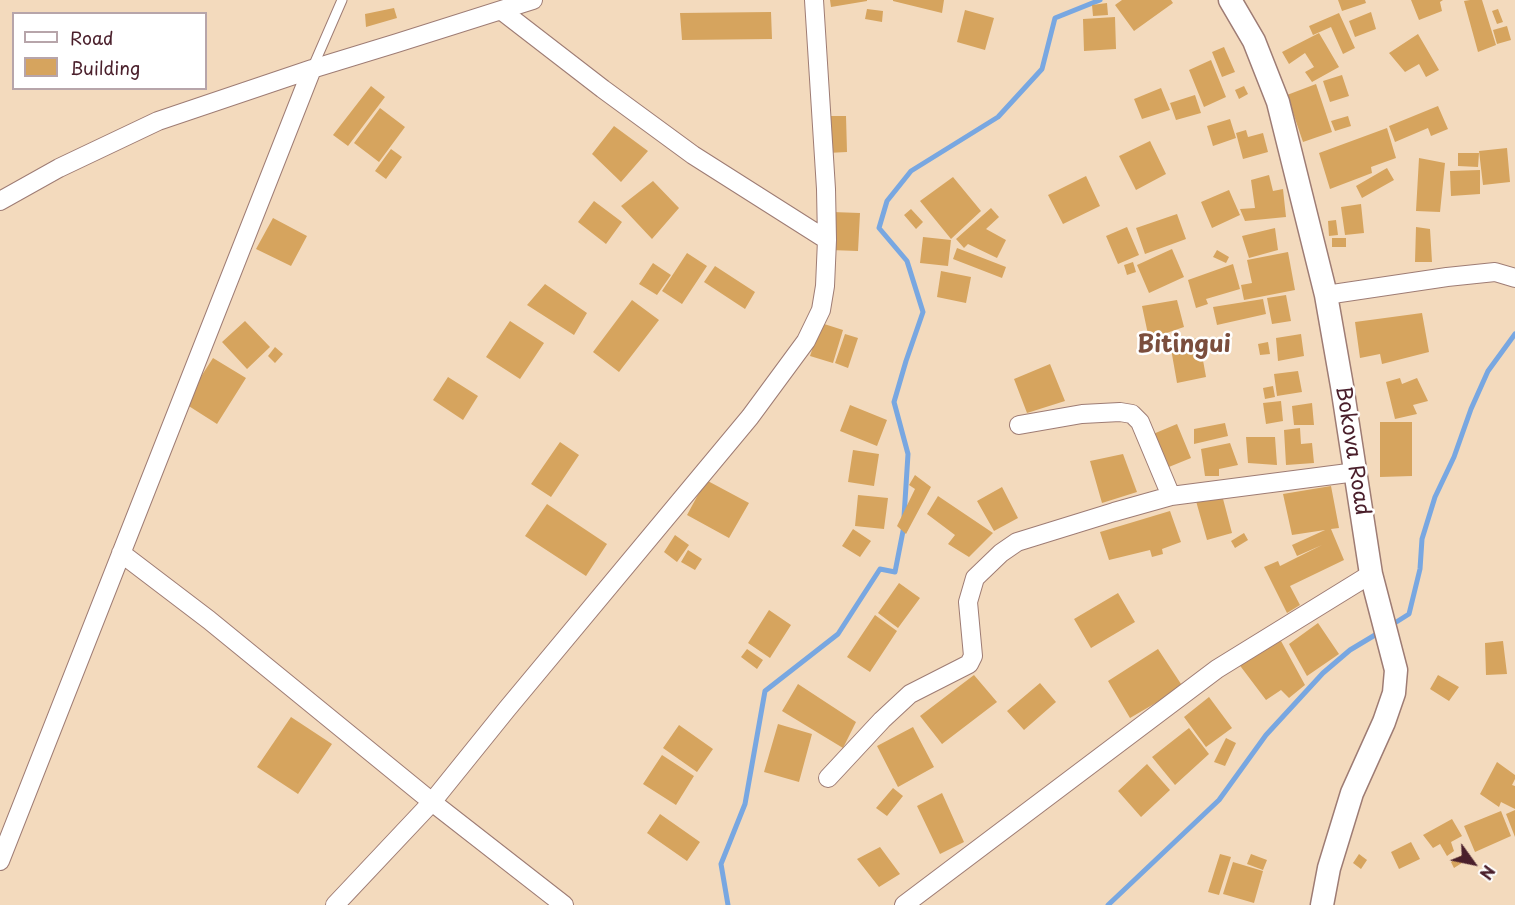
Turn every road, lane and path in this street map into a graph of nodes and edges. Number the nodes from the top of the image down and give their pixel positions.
1 (342, 0) edge
2 (532, 0) edge
3 (814, 0) edge
4 (1230, 0) edge
5 (502, 11) junction
6 (312, 69) junction
7 (0, 201) edge
8 (826, 240) junction
9 (1515, 278) edge
10 (1326, 295) junction
11 (1019, 425) dead end
12 (1356, 472) junction
13 (1171, 496) junction
14 (122, 553) junction
15 (1371, 574) junction
16 (828, 778) dead end
17 (432, 802) junction
18 (0, 861) edge
19 (334, 905) edge
20 (564, 905) edge
21 (904, 905) edge
22 (1322, 905) edge

1 - 6 lane
2 - 5 street
3 - 8 street
4 - 10 street, Bokova Road
5 - 6 street
5 - 8 street
6 - 7 street
6 - 14 street
8 - 17 street
9 - 10 street
10 - 12 street, Bokova Road
11 - 13 street
12 - 13 street
12 - 15 street, Bokova Road
13 - 16 street
14 - 17 street
14 - 18 street
15 - 21 street
15 - 22 street, Bokova Road
17 - 19 street
17 - 20 street

